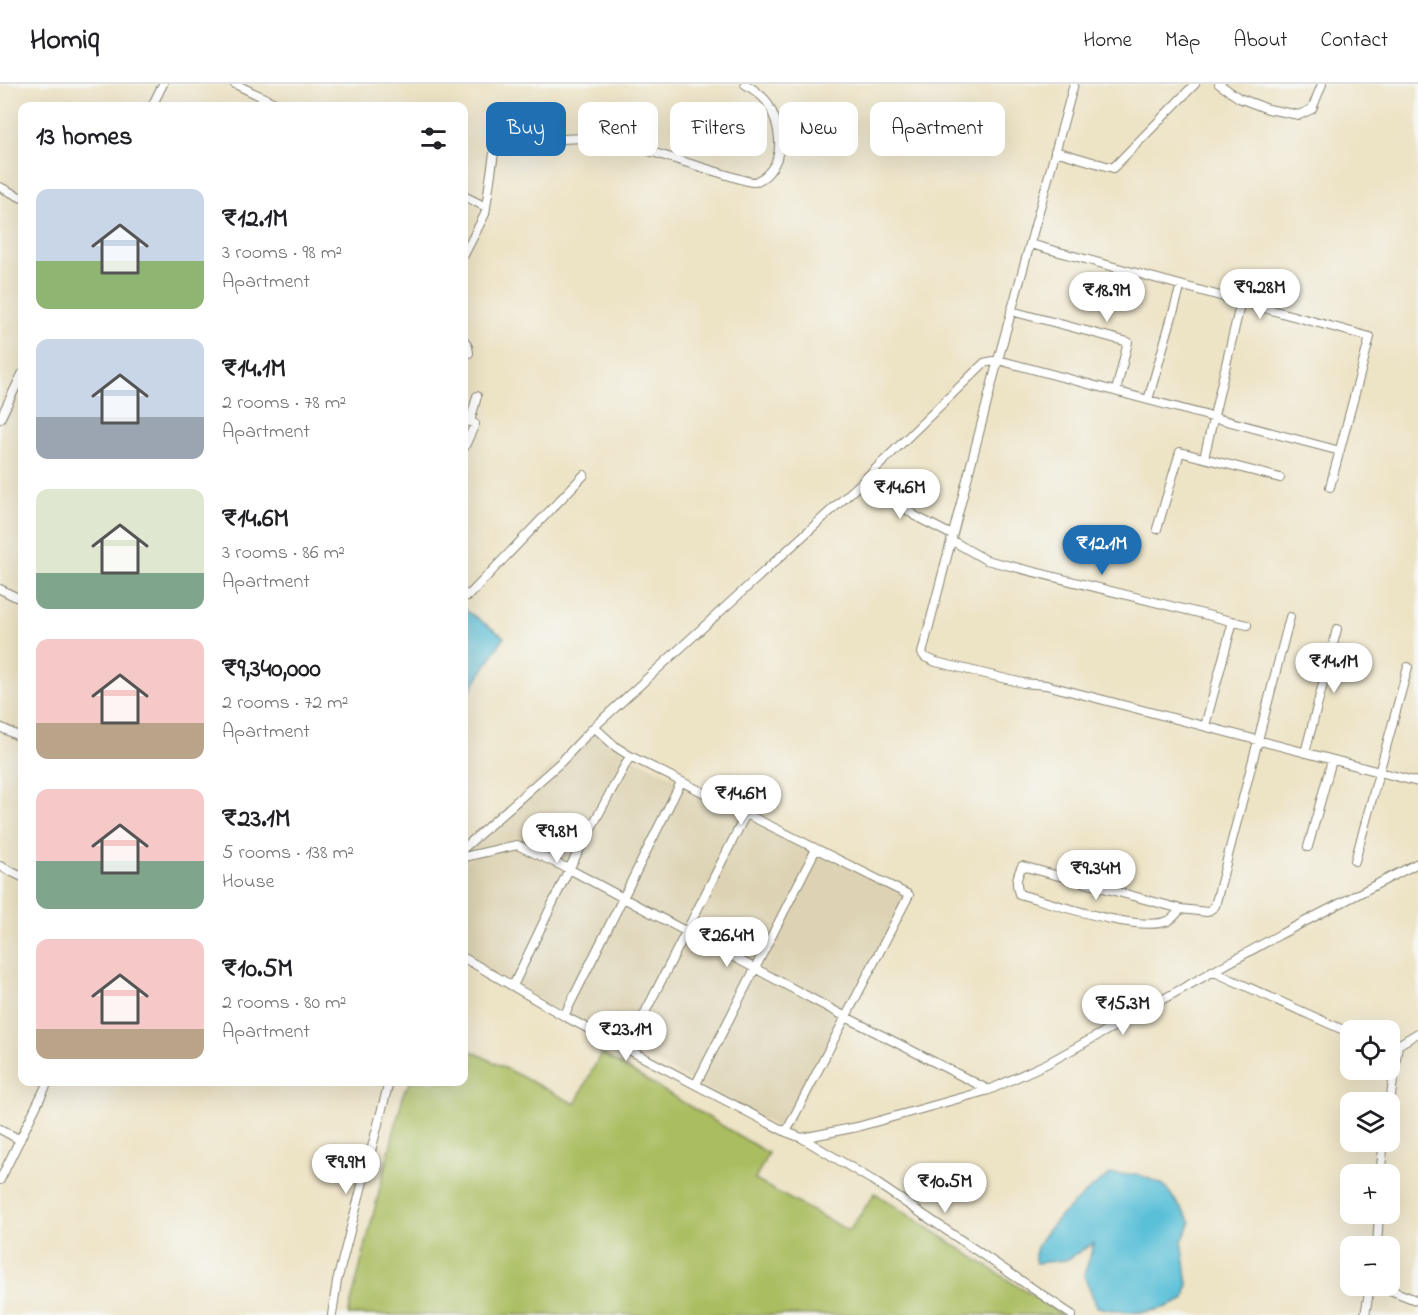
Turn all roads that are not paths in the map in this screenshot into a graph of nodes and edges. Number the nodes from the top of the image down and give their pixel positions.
1 (163, 84) edge
2 (235, 84) edge
3 (745, 84) edge
4 (1074, 84) edge
5 (1195, 84) edge
6 (1219, 84) edge
7 (1322, 84) edge
8 (154, 102) edge
9 (273, 102) edge
10 (1055, 151) junction
11 (0, 187) edge
12 (18, 196) edge
13 (468, 198) edge
14 (486, 207) junction
15 (1030, 244) junction
16 (468, 247) edge
17 (1180, 285) junction
18 (1241, 301) junction
19 (1011, 310) junction
20 (998, 360) junction
21 (18, 388) edge
22 (1116, 391) junction
23 (477, 396) dead end
24 (1148, 400) junction
25 (1214, 417) junction
26 (468, 418) edge
27 (0, 419) edge
28 (468, 420) edge
29 (468, 440) edge
30 (1340, 451) junction
31 (1204, 458) junction
32 (585, 475) dead end
33 (867, 477) junction
34 (1280, 478) dead end
35 (1330, 487) dead end
36 (1157, 529) dead end
37 (952, 538) junction
38 (0, 589) edge
39 (468, 596) edge
40 (18, 598) edge
41 (1290, 617) dead end
42 (1233, 621) junction
43 (1247, 625) dead end
44 (1337, 629) dead end
45 (1408, 667) dead end
46 (1205, 726) junction
47 (0, 727) edge
48 (594, 727) junction
49 (18, 736) edge
50 (1258, 740) junction
51 (1305, 753) junction
52 (630, 756) junction
53 (1332, 760) junction
54 (1379, 772) junction
55 (681, 782) junction
56 (1418, 782) edge
57 (746, 814) junction
58 (468, 844) edge
59 (1308, 847) dead end
60 (816, 849) junction
61 (468, 856) edge
62 (1355, 861) dead end
63 (1418, 863) edge
64 (0, 866) edge
65 (569, 869) junction
66 (18, 875) edge
67 (622, 899) junction
68 (1181, 909) junction
69 (686, 932) junction
70 (468, 960) edge
71 (754, 968) junction
72 (1212, 971) junction
73 (513, 986) junction
74 (564, 1016) junction
75 (846, 1017) junction
76 (1340, 1029) edge
77 (1418, 1033) edge
78 (1400, 1044) edge
79 (627, 1048) junction
80 (696, 1084) junction
81 (46, 1086) edge
82 (386, 1086) edge
83 (989, 1090) junction
84 (0, 1129) edge
85 (786, 1132) junction
86 (802, 1138) junction
87 (20, 1140) junction
88 (0, 1180) edge
89 (1400, 1294) edge
90 (1368, 1296) edge
91 (1418, 1301) edge
92 (332, 1315) edge
93 (1072, 1315) edge
94 (1365, 1315) edge

1 - 8 street
2 - 9 street
3 - 14 street
4 - 10 street
5 - 10 street
6 - 7 street
10 - 15 street
11 - 12 street
13 - 14 street
14 - 16 street
15 - 17 street
15 - 19 street
17 - 18 street
17 - 24 street
18 - 25 street
18 - 30 street
19 - 20 street
19 - 22 street
20 - 22 street
20 - 33 street
20 - 37 street
21 - 27 street
22 - 24 street
23 - 26 street
24 - 25 street
25 - 30 street
25 - 31 street
28 - 29 street
30 - 35 street
31 - 34 street
31 - 36 street
32 - 39 street
33 - 37 street
33 - 48 street
37 - 42 street
37 - 46 street
38 - 40 street
41 - 50 street
42 - 43 street
42 - 46 street
44 - 51 street
45 - 54 street
46 - 50 street
47 - 49 street
48 - 52 street
48 - 58 street
50 - 51 street
50 - 68 street
51 - 53 street
52 - 55 street
52 - 65 street
53 - 54 street
53 - 59 street
54 - 56 street
54 - 62 street
55 - 57 street
55 - 67 street
57 - 60 street
57 - 69 street
60 - 71 street
60 - 75 street
61 - 65 street
63 - 72 street
64 - 66 street
65 - 67 street
65 - 73 street
67 - 69 street
67 - 74 street
68 - 68 street
69 - 71 street
69 - 79 street
70 - 73 street
71 - 75 street
71 - 80 street
72 - 76 street
72 - 83 street
73 - 74 street
74 - 79 street
75 - 83 street
75 - 85 street
77 - 78 street
79 - 80 street
80 - 85 street
81 - 87 street
82 - 92 street
83 - 86 street
84 - 87 street
85 - 86 street
86 - 93 street
87 - 88 street
89 - 91 street
90 - 94 street

